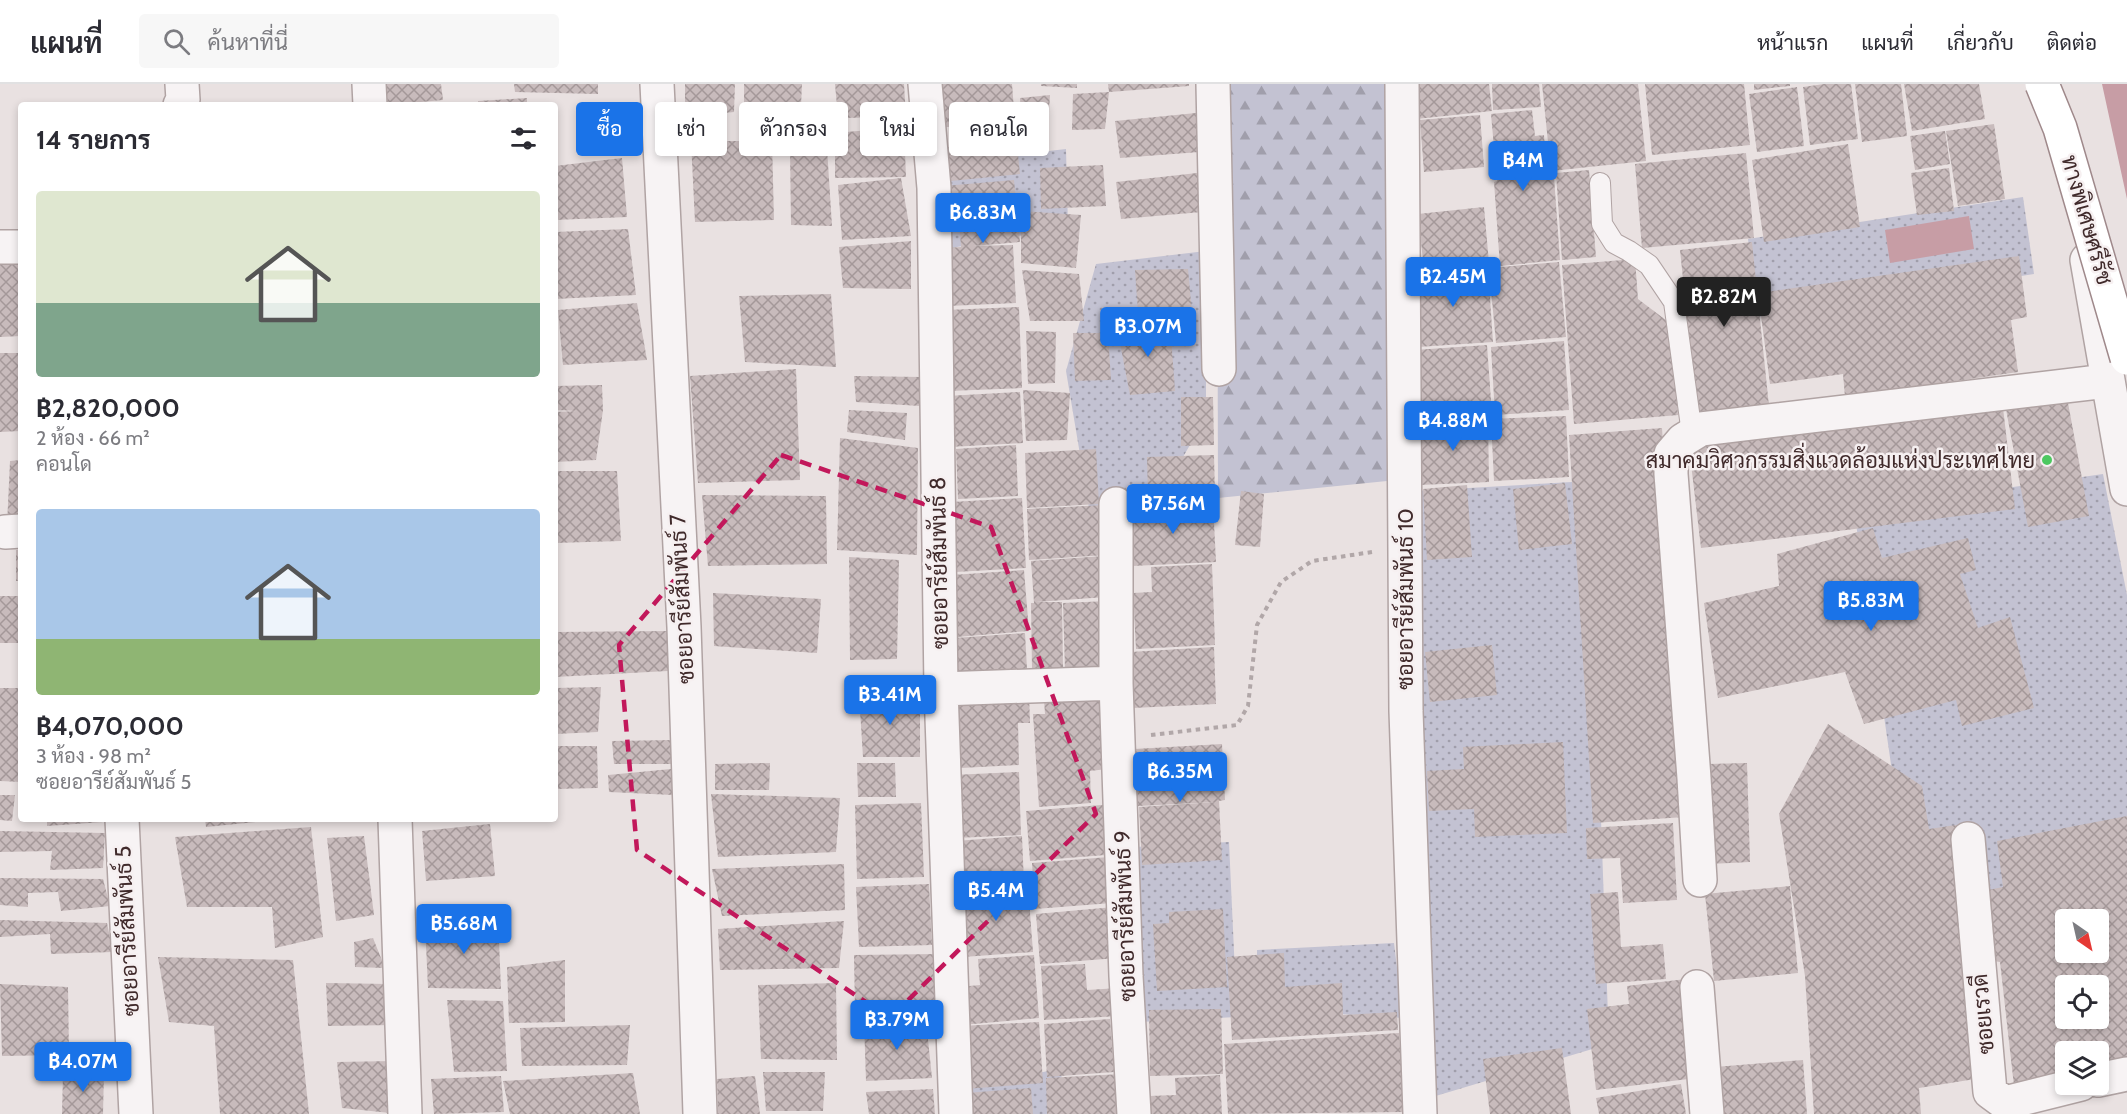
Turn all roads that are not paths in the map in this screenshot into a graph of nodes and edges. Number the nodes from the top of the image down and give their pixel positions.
1 (182, 84) edge
2 (369, 84) edge
3 (657, 84) edge
4 (925, 84) edge
5 (1213, 84) edge
6 (1402, 84) edge
7 (2042, 84) edge
8 (2056, 84) edge
9 (182, 102) edge
10 (370, 102) edge
11 (1600, 183) dead end
12 (18, 247) edge
13 (0, 248) edge
14 (1219, 369) dead end
15 (2117, 369) edge
16 (1692, 434) junction
17 (2127, 489) edge
18 (1116, 504) dead end
19 (1116, 683) junction
20 (941, 689) junction
21 (122, 822) edge
22 (395, 822) edge
23 (1968, 839) dead end
24 (1701, 880) dead end
25 (1697, 987) dead end
26 (2127, 1074) edge
27 (2109, 1078) edge
28 (2055, 1090) edge
29 (136, 1114) edge
30 (405, 1114) edge
31 (700, 1114) edge
32 (956, 1114) edge
33 (1134, 1114) edge
34 (1420, 1114) edge
35 (1707, 1114) edge

1 - 9 street
2 - 10 street
3 - 31 street, ซอยอารีย์สัมพันธ์ 7
4 - 20 street, ซอยอารีย์สัมพันธ์ 8
5 - 14 street
6 - 34 street, ซอยอารีย์สัมพันธ์ 10
7 - 15 highway, ทางพิเศษศรีรัช, bridge
8 - 15 street
11 - 16 lane
12 - 13 street
15 - 16 street
15 - 17 street
16 - 24 street
18 - 19 street, ซอยอารีย์สัมพันธ์ 9
19 - 20 street
19 - 33 street, ซอยอารีย์สัมพันธ์ 9
20 - 32 street, ซอยอารีย์สัมพันธ์ 8
21 - 29 street, ซอยอารีย์สัมพันธ์ 5
22 - 30 street
23 - 28 street, ซอยเรวดี
25 - 35 street
26 - 27 street

